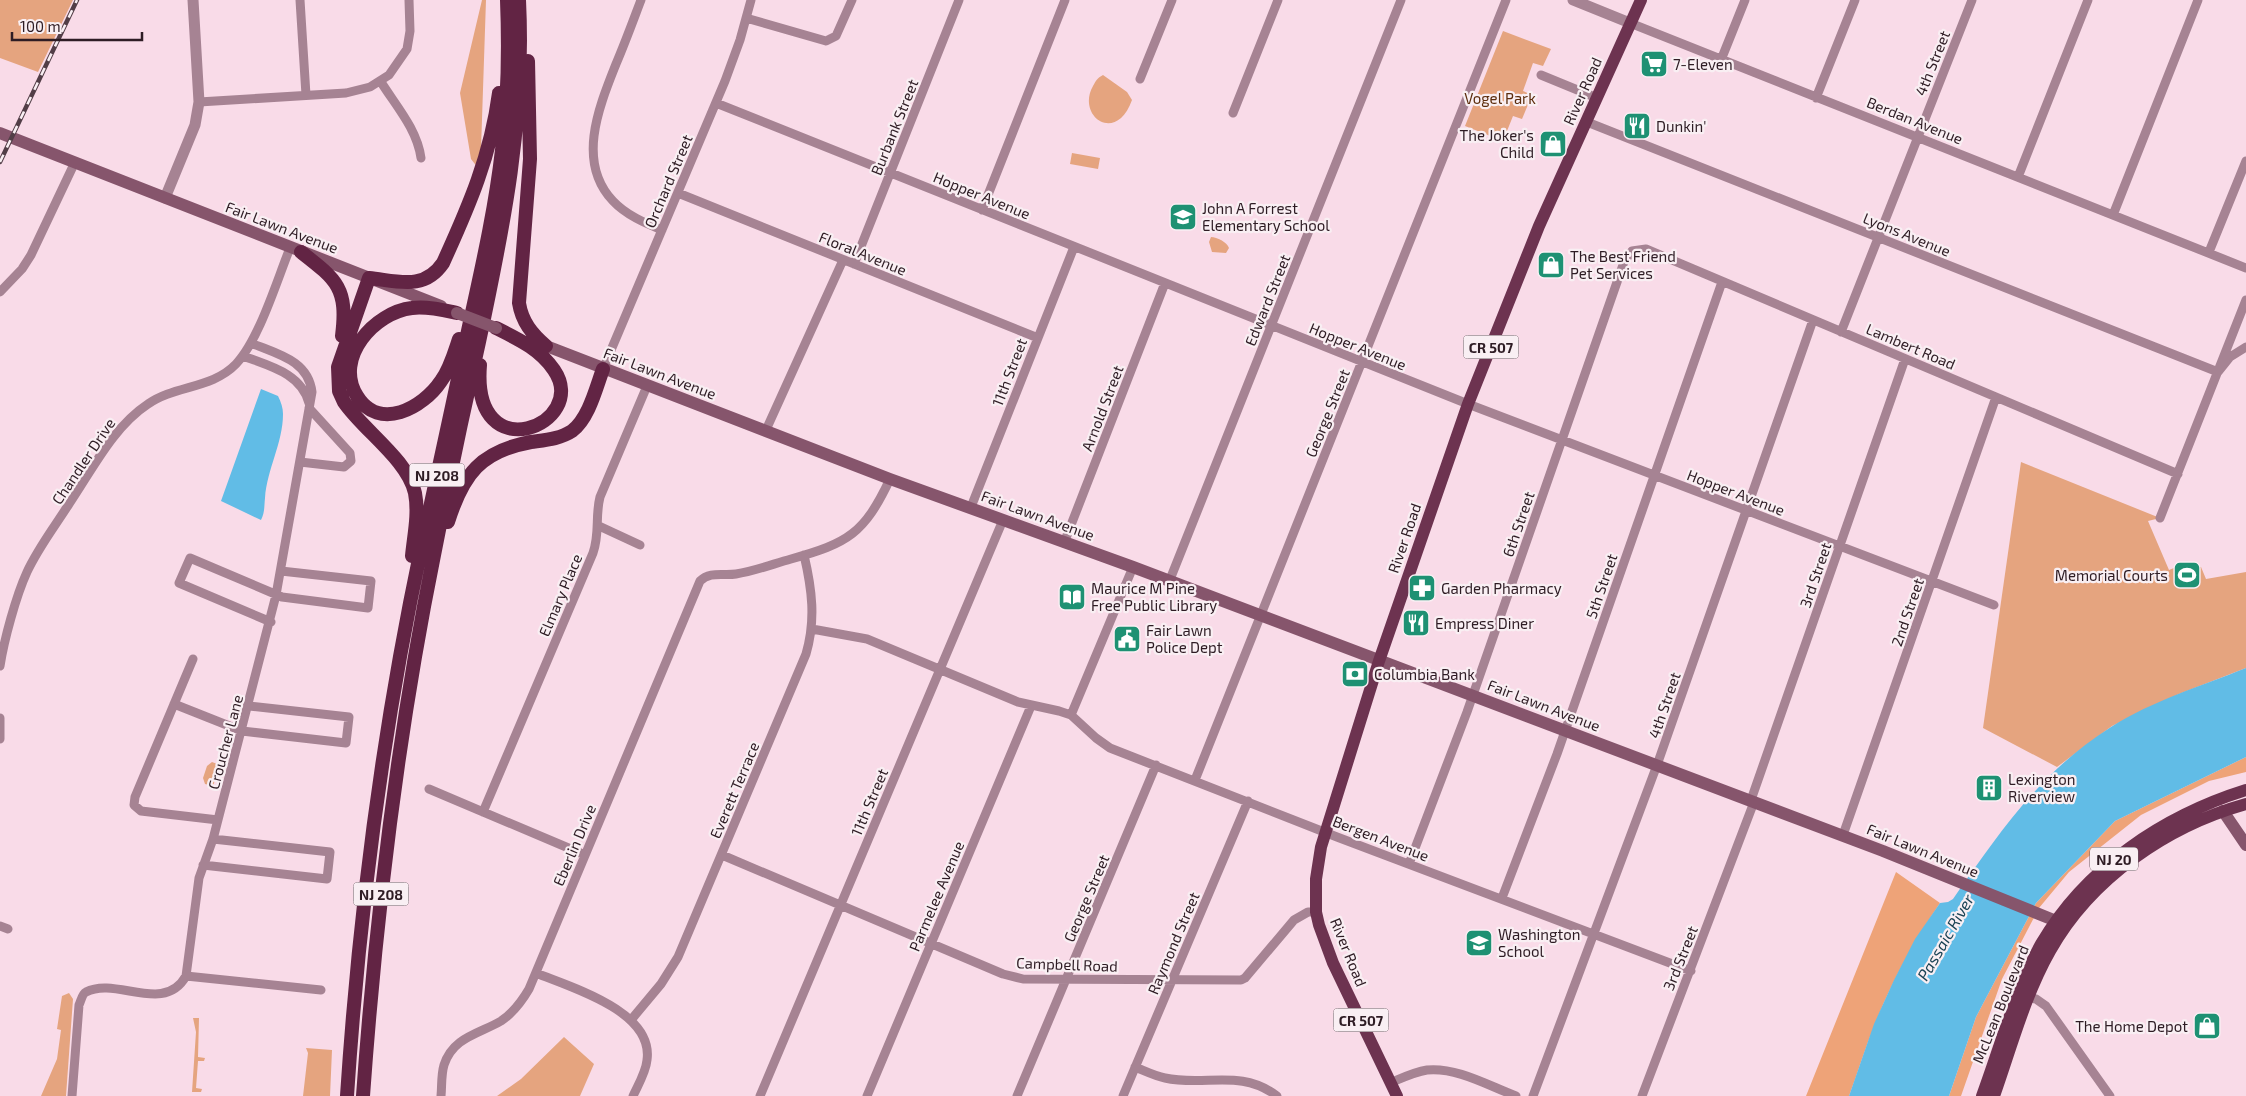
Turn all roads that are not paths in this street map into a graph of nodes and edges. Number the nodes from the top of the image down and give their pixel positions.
1 (193, 0) edge
2 (300, 0) edge
3 (409, 0) edge
4 (506, 0) edge
5 (520, 0) edge
6 (642, 0) edge
7 (751, 0) edge
8 (852, 0) edge
9 (959, 0) edge
10 (1065, 0) edge
11 (1172, 0) edge
12 (1278, 0) edge
13 (1401, 0) edge
14 (1506, 0) edge
15 (1573, 0) edge
16 (1641, 0) edge
17 (1745, 0) edge
18 (1855, 0) edge
19 (1972, 0) edge
20 (2088, 0) edge
21 (2198, 0) edge
22 (746, 18) junction
23 (1630, 23) junction
24 (1721, 60) junction
25 (1541, 75) dead end
26 (1140, 79) dead end
27 (381, 82) junction
28 (306, 95) junction
29 (1597, 98) junction
30 (1816, 98) junction
31 (199, 102) junction
32 (716, 103) junction
33 (1233, 113) dead end
34 (1586, 122) junction
35 (0, 133) edge
36 (1918, 138) junction
37 (421, 158) dead end
38 (2246, 161) edge
39 (75, 162) junction
40 (891, 173) junction
41 (2018, 177) junction
42 (678, 193) junction
43 (165, 198) junction
44 (982, 210) junction
45 (2113, 215) junction
46 (662, 230) junction
47 (1878, 237) junction
48 (1074, 247) junction
49 (296, 250) junction
50 (1632, 251) joint
51 (2209, 252) junction
52 (843, 260) junction
53 (854, 264) junction
54 (2246, 268) edge
55 (487, 271) junction
56 (369, 278) junction
57 (1722, 282) junction
58 (1165, 283) junction
59 (0, 292) edge
60 (2246, 300) edge
61 (457, 313) junction
62 (1813, 320) junction
63 (1271, 326) junction
64 (496, 328) junction
65 (1841, 332) junction
66 (1038, 338) junction
67 (251, 343) junction
68 (546, 346) junction
69 (2246, 347) edge
70 (243, 356) junction
71 (1905, 359) junction
72 (1362, 362) junction
73 (338, 367) junction
74 (604, 369) junction
75 (2218, 372) junction
76 (647, 386) junction
77 (1996, 397) junction
78 (1468, 404) junction
79 (309, 408) junction
80 (766, 430) junction
81 (1562, 440) junction
82 (300, 462) junction
83 (2178, 474) junction
84 (1654, 475) junction
85 (890, 479) junction
86 (971, 508) junction
87 (1746, 510) junction
88 (2160, 518) dead end
89 (1003, 520) junction
90 (599, 526) junction
91 (1064, 543) junction
92 (640, 545) dead end
93 (1840, 546) junction
94 (804, 556) junction
95 (1133, 567) junction
96 (281, 571) junction
97 (1932, 581) junction
98 (1169, 582) junction
99 (276, 595) junction
100 (424, 604) junction
101 (1994, 604) dead end
102 (1260, 617) junction
103 (271, 622) junction
104 (812, 629) junction
105 (194, 659) dead end
106 (1379, 661) junction
107 (0, 666) edge
108 (940, 669) junction
109 (397, 682) junction
110 (1472, 695) junction
111 (174, 704) junction
112 (249, 706) junction
113 (1031, 706) junction
114 (1070, 715) junction
115 (0, 718) edge
116 (1565, 730) junction
117 (242, 731) junction
118 (0, 739) edge
119 (1156, 765) junction
120 (1657, 765) junction
121 (1195, 780) junction
122 (429, 789) dead end
123 (2246, 790) edge
124 (1248, 801) junction
125 (1753, 801) junction
126 (2246, 804) edge
127 (2223, 811) junction
128 (483, 812) junction
129 (218, 820) junction
130 (1326, 832) junction
131 (1843, 835) junction
132 (213, 839) junction
133 (2246, 845) edge
134 (585, 855) junction
135 (722, 855) junction
136 (1409, 864) junction
137 (203, 865) junction
138 (1502, 898) junction
139 (840, 905) junction
140 (1316, 912) junction
141 (2058, 920) junction
142 (1595, 934) junction
143 (931, 944) junction
144 (1691, 970) junction
145 (536, 973) junction
146 (186, 976) junction
147 (1066, 980) junction
148 (1172, 981) junction
149 (321, 990) dead end
150 (2030, 997) junction
151 (2016, 1002) junction
152 (631, 1020) junction
153 (1135, 1067) junction
154 (1390, 1083) junction
155 (72, 1096) edge
156 (347, 1096) edge
157 (363, 1096) edge
158 (441, 1096) edge
159 (633, 1096) edge
160 (760, 1096) edge
161 (867, 1096) edge
162 (1017, 1096) edge
163 (1123, 1096) edge
164 (1277, 1096) edge
165 (1397, 1096) edge
166 (1516, 1096) edge
167 (1533, 1096) edge
168 (1642, 1096) edge
169 (1982, 1096) edge
170 (1994, 1096) edge
171 (2110, 1096) edge

1 - 31 street
2 - 28 street
3 - 27 street
4 - 55 highway, NJ 208
4 - 56 highway
5 - 55 highway, NJ 208
5 - 68 highway
6 - 46 street
7 - 22 street, Orchard Street
8 - 22 street
9 - 40 street, Burbank Street
10 - 44 street
11 - 26 street
12 - 33 street
13 - 63 street, Edward Street
14 - 72 street, George Street
15 - 23 street, Berdan Avenue
16 - 23 main road, River Road / CR 507
17 - 24 street
18 - 30 street
19 - 36 street, 4th Street
20 - 41 street
21 - 45 street
22 - 32 street, Orchard Street
23 - 24 street, Berdan Avenue
23 - 29 main road, River Road / CR 507
24 - 30 street, Berdan Avenue
25 - 29 street
27 - 28 street
27 - 37 street
28 - 31 street
29 - 34 main road, River Road / CR 507
30 - 36 street, Berdan Avenue
31 - 43 street
32 - 40 street, Hopper Avenue
32 - 42 street, Orchard Street
34 - 47 street, Lyons Avenue
34 - 78 main road, River Road / CR 507
35 - 39 main road, Fair Lawn Avenue
36 - 41 street, Berdan Avenue
36 - 47 street, 4th Street
38 - 51 street
39 - 43 main road, Fair Lawn Avenue
39 - 59 street
40 - 44 street, Hopper Avenue
40 - 53 street, Burbank Street
41 - 45 street, Berdan Avenue
42 - 46 street, Orchard Street
42 - 52 street, Floral Avenue
43 - 49 main road, Fair Lawn Avenue
44 - 48 street, Hopper Avenue
45 - 51 street, Berdan Avenue
46 - 74 street, Orchard Street
47 - 65 street, 4th Street
47 - 75 street, Lyons Avenue
48 - 58 street, Hopper Avenue
48 - 66 street, 11th Street
49 - 56 main road, Fair Lawn Avenue
49 - 67 street, Chandler Drive
49 - 73 highway
50 - 57 street, Lambert Road
50 - 81 street, 6th Street
51 - 54 street, Berdan Avenue
52 - 53 street, Floral Avenue
52 - 80 street
53 - 66 street, Floral Avenue
55 - 61 highway
55 - 64 highway
55 - 100 highway, NJ 208
55 - 109 highway, NJ 208
56 - 61 main road, Fair Lawn Avenue
56 - 73 highway
57 - 62 street, Lambert Road
57 - 84 street, 5th Street
58 - 63 street, Hopper Avenue
58 - 91 street, Arnold Street
60 - 75 street
61 - 64 main road, Fair Lawn Avenue, bridge
62 - 65 street, Lambert Road
62 - 87 street, 4th Street
63 - 72 street, Hopper Avenue
63 - 98 street, Edward Street
64 - 68 main road, Fair Lawn Avenue
65 - 71 street, Lambert Road
66 - 86 street, 11th Street
67 - 70 street, Chandler Drive
67 - 79 street, Croucher Lane
68 - 74 main road, Fair Lawn Avenue
69 - 75 street
70 - 79 street
70 - 107 street, Chandler Drive
71 - 77 street, Lambert Road
71 - 93 street, 3rd Street
72 - 78 street, Hopper Avenue
72 - 102 street, George Street
73 - 109 highway
74 - 76 main road, Fair Lawn Avenue
74 - 100 highway
75 - 83 street
76 - 80 main road, Fair Lawn Avenue
76 - 90 street, Elmary Place
77 - 83 street, Lambert Road
77 - 97 street, 2nd Street
78 - 81 street, Hopper Avenue
78 - 106 main road, River Road / CR 507
79 - 82 street, Croucher Lane
79 - 82 street
80 - 85 main road, Fair Lawn Avenue
81 - 84 street, Hopper Avenue
81 - 110 street, 6th Street
82 - 96 street, Croucher Lane
83 - 88 street
84 - 87 street, Hopper Avenue
84 - 116 street, 5th Street
85 - 86 main road, Fair Lawn Avenue
85 - 94 street
86 - 89 main road, Fair Lawn Avenue
87 - 93 street, Hopper Avenue
87 - 120 street, 4th Street
89 - 91 main road, Fair Lawn Avenue
89 - 108 street, 11th Street
90 - 92 street
90 - 128 street, Elmary Place
91 - 95 main road, Fair Lawn Avenue
93 - 97 street, Hopper Avenue
93 - 125 street, 3rd Street
94 - 104 street, Everett Terrace
94 - 134 street, Eberlin Drive
95 - 98 main road, Fair Lawn Avenue
95 - 114 street
96 - 99 street, Croucher Lane
96 - 99 street
97 - 101 street, Hopper Avenue
97 - 131 street, 2nd Street
98 - 102 main road, Fair Lawn Avenue
99 - 103 street, Croucher Lane
99 - 103 street
100 - 157 highway, NJ 208
102 - 106 main road, Fair Lawn Avenue
102 - 121 street, George Street
103 - 112 street, Croucher Lane
104 - 108 street
104 - 135 street, Everett Terrace
105 - 111 street
106 - 110 main road, Fair Lawn Avenue
106 - 130 main road, River Road / CR 507
108 - 113 street
108 - 139 street, 11th Street
109 - 156 highway, NJ 208
110 - 116 main road, Fair Lawn Avenue
110 - 136 street, 6th Street
111 - 117 street
111 - 129 street
112 - 117 street, Croucher Lane
112 - 117 street
113 - 114 street
113 - 143 street, Parmelee Avenue
114 - 119 street, Bergen Avenue
115 - 118 street
116 - 120 main road, Fair Lawn Avenue
116 - 138 street, 5th Street
117 - 129 street, Croucher Lane
119 - 121 street, Bergen Avenue
119 - 147 street, George Street
120 - 125 main road, Fair Lawn Avenue
120 - 142 street, 4th Street
121 - 124 street, Bergen Avenue
122 - 128 street
123 - 141 main road, McLean Boulevard / NJ 20
124 - 130 street, Bergen Avenue
124 - 148 street, Raymond Street
125 - 131 main road, Fair Lawn Avenue
125 - 144 street, 3rd Street
126 - 127 main road, McLean Boulevard / NJ 20
127 - 133 main road
127 - 141 main road, McLean Boulevard / NJ 20
128 - 134 street
129 - 132 street, Croucher Lane
130 - 136 street, Bergen Avenue
130 - 140 main road, River Road / CR 507
131 - 141 main road, Fair Lawn Avenue
132 - 137 street, Croucher Lane
132 - 137 street
134 - 145 street, Eberlin Drive
135 - 139 street, Campbell Road
135 - 152 street, Everett Terrace
136 - 138 street, Bergen Avenue
137 - 146 street, Croucher Lane
138 - 142 street, Bergen Avenue
139 - 143 street, Campbell Road
139 - 160 street, 11th Street
140 - 148 street, Campbell Road
140 - 154 main road, River Road / CR 507
141 - 150 main road, McLean Boulevard / NJ 20
141 - 151 main road, McLean Boulevard / NJ 20
142 - 144 street, Bergen Avenue
142 - 167 street, 4th Street
143 - 147 street, Campbell Road
143 - 161 street, Parmelee Avenue
144 - 168 street, 3rd Street
145 - 152 street
145 - 158 street, Eberlin Drive
146 - 149 street
146 - 155 street
147 - 148 street, Campbell Road
147 - 162 street, George Street
148 - 153 street, Raymond Street
150 - 151 street
150 - 170 main road, McLean Boulevard / NJ 20
150 - 171 street
151 - 169 main road, McLean Boulevard / NJ 20
152 - 159 street
153 - 163 street, Raymond Street
153 - 164 street
154 - 165 main road, River Road / CR 507
154 - 166 street

